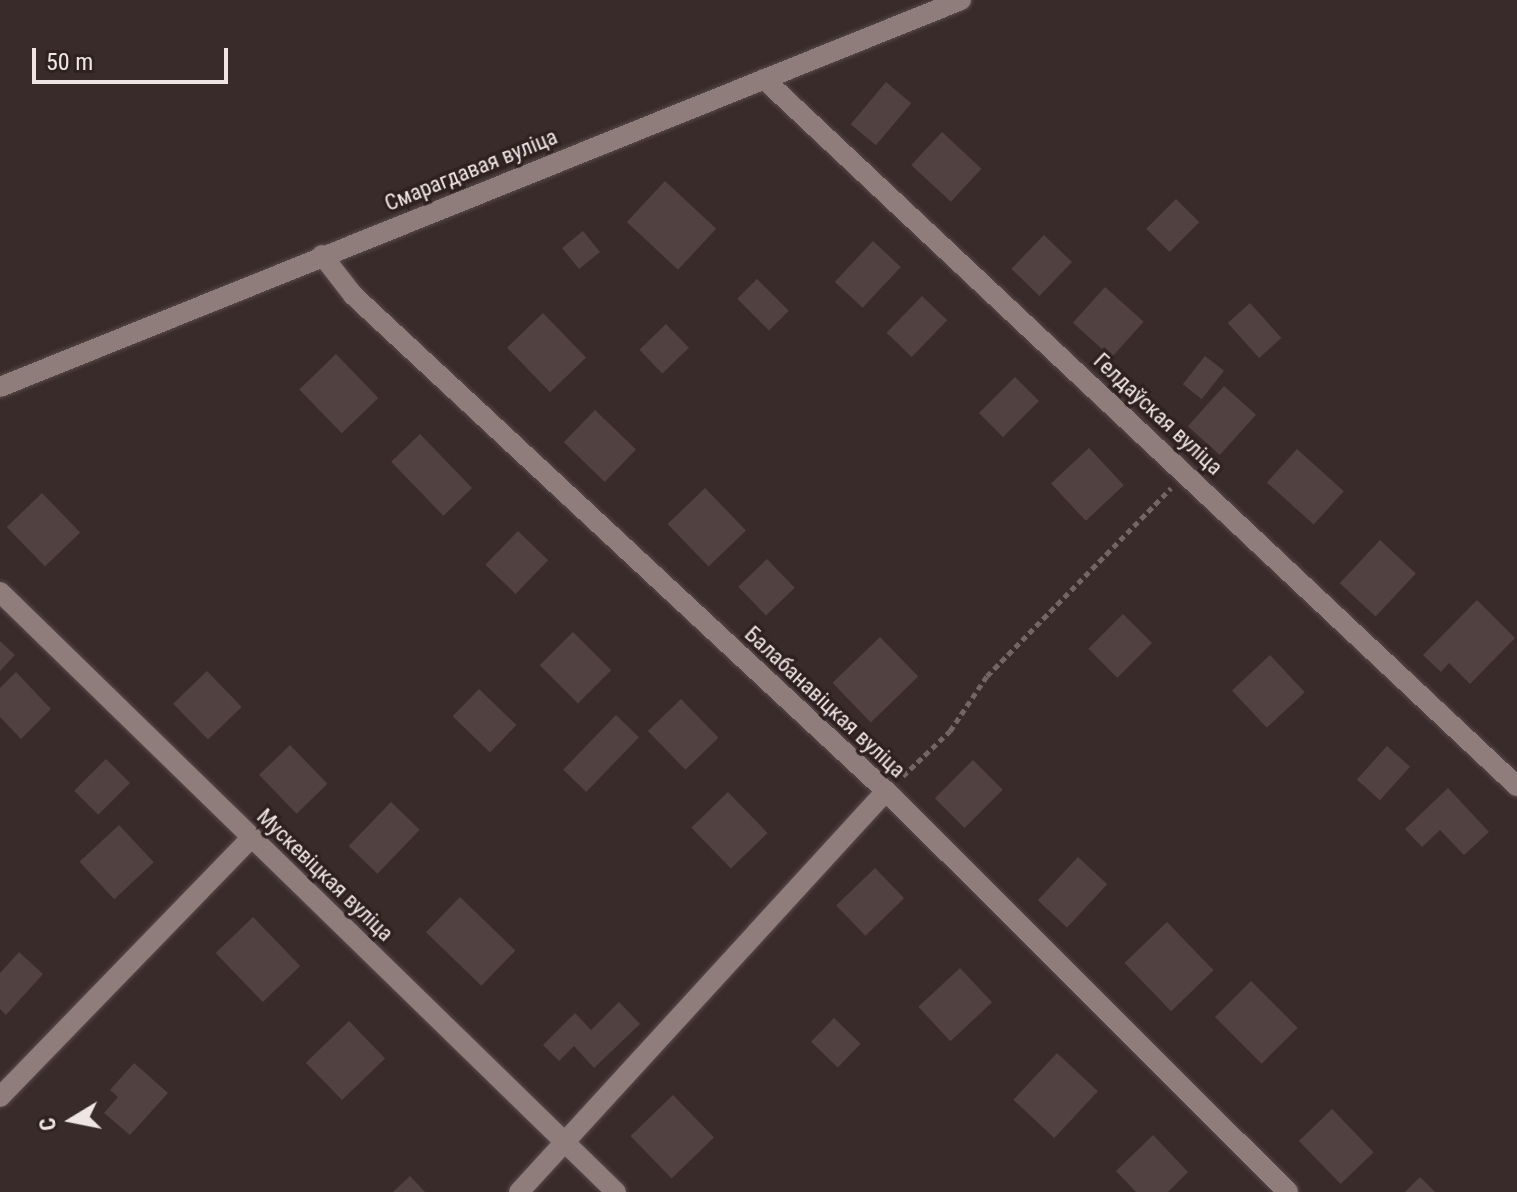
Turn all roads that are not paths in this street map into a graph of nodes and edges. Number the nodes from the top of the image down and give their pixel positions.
1 (961, 0) edge
2 (764, 79) junction
3 (322, 255) junction
4 (0, 387) edge
5 (0, 592) edge
6 (1517, 786) edge
7 (886, 791) junction
8 (252, 837) junction
9 (0, 1097) edge
10 (565, 1144) junction
11 (519, 1192) edge
12 (616, 1192) edge
13 (1288, 1192) edge

1 - 2 street, Смарагдавая вуліца
2 - 3 street, Смарагдавая вуліца
2 - 6 street, Гелдаўская вуліца
3 - 4 street, Смарагдавая вуліца
3 - 7 street, Балабанавіцкая вуліца
5 - 8 street, Мускевіцкая вуліца
7 - 10 street
7 - 13 street, Балабанавіцкая вуліца
8 - 9 street
8 - 10 street, Мускевіцкая вуліца
10 - 11 street
10 - 12 street, Мускевіцкая вуліца

